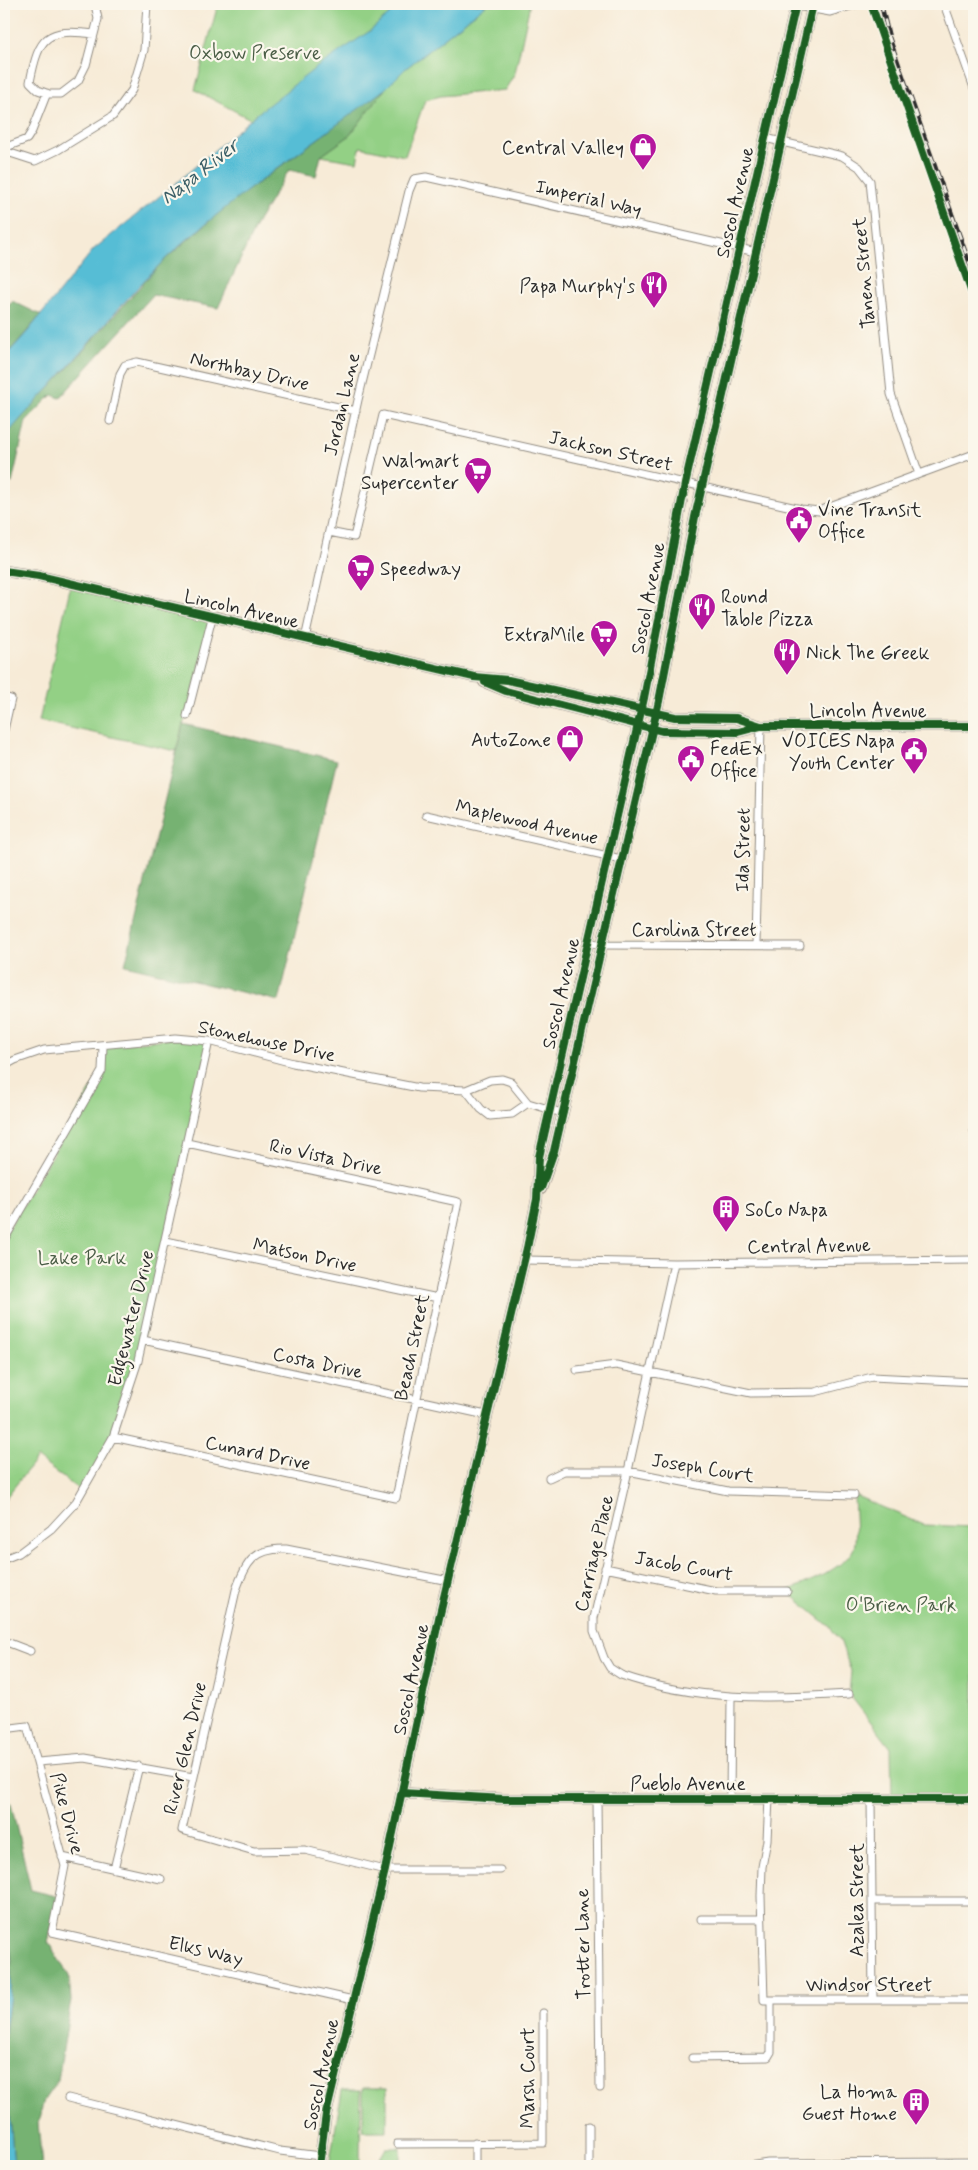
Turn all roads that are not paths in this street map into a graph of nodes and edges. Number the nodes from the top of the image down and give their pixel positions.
1 (95, 4) edge
2 (147, 4) edge
3 (785, 4) edge
4 (858, 4) edge
5 (944, 4) edge
6 (796, 5) edge
7 (812, 6) edge
8 (94, 34) junction
9 (974, 88) edge
10 (47, 93) junction
11 (765, 138) junction
12 (781, 142) junction
13 (4, 149) edge
14 (414, 179) joint
15 (740, 248) junction
16 (756, 252) junction
17 (356, 411) junction
18 (110, 421) dead end
19 (974, 454) edge
20 (919, 474) junction
21 (685, 484) junction
22 (701, 488) junction
23 (329, 532) junction
24 (4, 571) edge
25 (212, 618) junction
26 (305, 639) junction
27 (474, 678) junction
28 (4, 697) edge
29 (641, 710) junction
30 (656, 713) junction
31 (188, 716) dead end
32 (637, 726) junction
33 (761, 726) junction
34 (974, 726) edge
35 (652, 729) junction
36 (4, 730) edge
37 (426, 816) dead end
38 (608, 856) junction
39 (621, 859) junction
40 (589, 942) junction
41 (601, 945) junction
42 (756, 945) junction
43 (800, 946) dead end
44 (208, 1041) junction
45 (103, 1046) junction
46 (974, 1046) edge
47 (4, 1066) edge
48 (466, 1090) junction
49 (528, 1103) junction
50 (550, 1109) junction
51 (562, 1113) junction
52 (974, 1131) edge
53 (186, 1143) junction
54 (537, 1199) junction
55 (458, 1202) joint
56 (4, 1240) edge
57 (166, 1241) junction
58 (525, 1260) junction
59 (974, 1260) edge
60 (674, 1263) junction
61 (438, 1298) junction
62 (143, 1340) junction
63 (578, 1370) dead end
64 (650, 1371) junction
65 (974, 1382) edge
66 (416, 1400) junction
67 (486, 1415) junction
68 (113, 1437) junction
69 (628, 1471) junction
70 (549, 1478) dead end
71 (854, 1495) dead end
72 (396, 1498) joint
73 (4, 1559) edge
74 (605, 1568) junction
75 (448, 1581) junction
76 (787, 1591) dead end
77 (4, 1641) edge
78 (30, 1651) dead end
79 (849, 1694) dead end
80 (731, 1698) junction
81 (4, 1729) edge
82 (38, 1762) junction
83 (139, 1766) junction
84 (193, 1777) junction
85 (402, 1793) junction
86 (730, 1798) junction
87 (597, 1799) junction
88 (769, 1799) junction
89 (871, 1799) junction
90 (974, 1799) edge
91 (62, 1857) junction
92 (114, 1868) junction
93 (385, 1870) junction
94 (500, 1870) dead end
95 (161, 1879) dead end
96 (873, 1901) junction
97 (974, 1901) edge
98 (701, 1919) dead end
99 (761, 1919) junction
100 (52, 1932) joint
101 (353, 2000) junction
102 (768, 2000) junction
103 (873, 2000) junction
104 (974, 2000) edge
105 (543, 2013) dead end
106 (692, 2058) dead end
107 (600, 2088) dead end
108 (68, 2098) dead end
109 (589, 2126) dead end
110 (475, 2143) junction
111 (397, 2144) dead end
112 (320, 2161) edge
113 (974, 2162) edge
114 (768, 2165) edge
115 (475, 2166) edge
116 (589, 2166) edge
117 (749, 2166) edge

1 - 8 street
2 - 13 street
3 - 6 street
4 - 7 street
5 - 9 street
6 - 7 street
6 - 11 main road, Soscol Avenue
7 - 12 main road, Soscol Avenue
8 - 10 street
8 - 10 street
10 - 13 street
11 - 12 street, Tanen Street
11 - 15 main road, Soscol Avenue
12 - 16 main road, Soscol Avenue
12 - 20 street, Tanen Street
14 - 15 street, Imperial Way
14 - 17 street, Jordan Lane
15 - 16 street, Imperial Way
15 - 21 main road, Soscol Avenue
16 - 22 main road, Soscol Avenue
17 - 18 street, Northbay Drive
17 - 23 street, Jordan Lane
19 - 20 street, Jackson Street
20 - 22 street, Jackson Street
21 - 22 street, Jackson Street
21 - 23 street, Jackson Street
21 - 29 main road, Soscol Avenue
22 - 30 main road, Soscol Avenue
23 - 26 street, Jordan Lane
24 - 25 main road, Lincoln Avenue
25 - 26 main road, Lincoln Avenue
25 - 31 street
26 - 27 main road, Lincoln Avenue
27 - 29 main road, Lincoln Avenue
27 - 32 main road, Lincoln Avenue
28 - 36 street
29 - 30 main road, Lincoln Avenue
29 - 32 main road, Soscol Avenue
30 - 33 main road, Lincoln Avenue
30 - 35 main road, Soscol Avenue
32 - 35 main road, Lincoln Avenue
32 - 38 main road, Soscol Avenue
33 - 34 main road, Lincoln Avenue
33 - 35 main road, Lincoln Avenue
33 - 42 street, Ida Street
35 - 39 main road, Soscol Avenue
37 - 38 street, Maplewood Avenue
38 - 39 street, Maplewood Avenue
38 - 40 main road, Soscol Avenue
39 - 41 main road, Soscol Avenue
40 - 41 street, Carolina Street
40 - 50 main road, Soscol Avenue
41 - 42 street, Carolina Street
41 - 51 main road, Soscol Avenue
42 - 43 street, Carolina Street
44 - 45 street, Stonehouse Drive
44 - 48 street, Stonehouse Drive
44 - 53 street, Edgewater Drive
45 - 47 street, Stonehouse Drive
45 - 56 street
46 - 52 street
48 - 49 street, Stonehouse Drive
48 - 49 street
49 - 50 street
50 - 51 street
50 - 54 main road, Soscol Avenue
51 - 54 main road, Soscol Avenue
53 - 55 street, Rio Vista Drive
53 - 57 street, Edgewater Drive
54 - 58 main road, Soscol Avenue
55 - 61 street, Beach Street
57 - 61 street, Matson Drive
57 - 62 street, Edgewater Drive
58 - 60 street, Central Avenue
58 - 67 main road, Soscol Avenue
59 - 60 street, Central Avenue
60 - 64 street, Carriage Place
61 - 66 street, Beach Street
62 - 66 street, Costa Drive
62 - 68 street, Edgewater Drive
63 - 64 street
64 - 65 street
64 - 69 street, Carriage Place
66 - 67 street, Costa Drive
66 - 72 street, Beach Street
67 - 75 main road, Soscol Avenue
68 - 72 street, Cunard Drive
68 - 73 street, Edgewater Drive
69 - 70 street, Joseph Court
69 - 71 street, Joseph Court
69 - 74 street, Carriage Place
74 - 76 street, Jacob Court
74 - 80 street, Carriage Place
75 - 84 street, River Glen Drive
75 - 85 main road, Soscol Avenue
77 - 78 street
79 - 80 street, Carriage Place
80 - 86 street
81 - 82 street, Pike Drive
82 - 83 street
82 - 91 street, Pike Drive
83 - 84 street
83 - 92 street
84 - 93 street, River Glen Drive
85 - 87 main road, Pueblo Avenue
85 - 93 main road, Soscol Avenue
86 - 87 main road, Pueblo Avenue
86 - 88 main road, Pueblo Avenue
87 - 107 street, Trotter Lane
88 - 89 main road, Pueblo Avenue
88 - 99 street
89 - 90 main road, Pueblo Avenue
89 - 96 street, Azalea Street
91 - 92 street
91 - 100 street, Pike Drive
92 - 95 street
93 - 94 street, River Glen Drive
93 - 101 main road, Soscol Avenue
96 - 97 street
96 - 103 street, Azalea Street
98 - 99 street
99 - 102 street
100 - 101 street, Elks Way
101 - 112 main road, Soscol Avenue
102 - 103 street, Windsor Street
102 - 106 street
103 - 104 street, Windsor Street
105 - 110 street, Marsh Court
108 - 112 street
109 - 116 street
110 - 111 street
110 - 115 street
113 - 114 street
114 - 117 street

